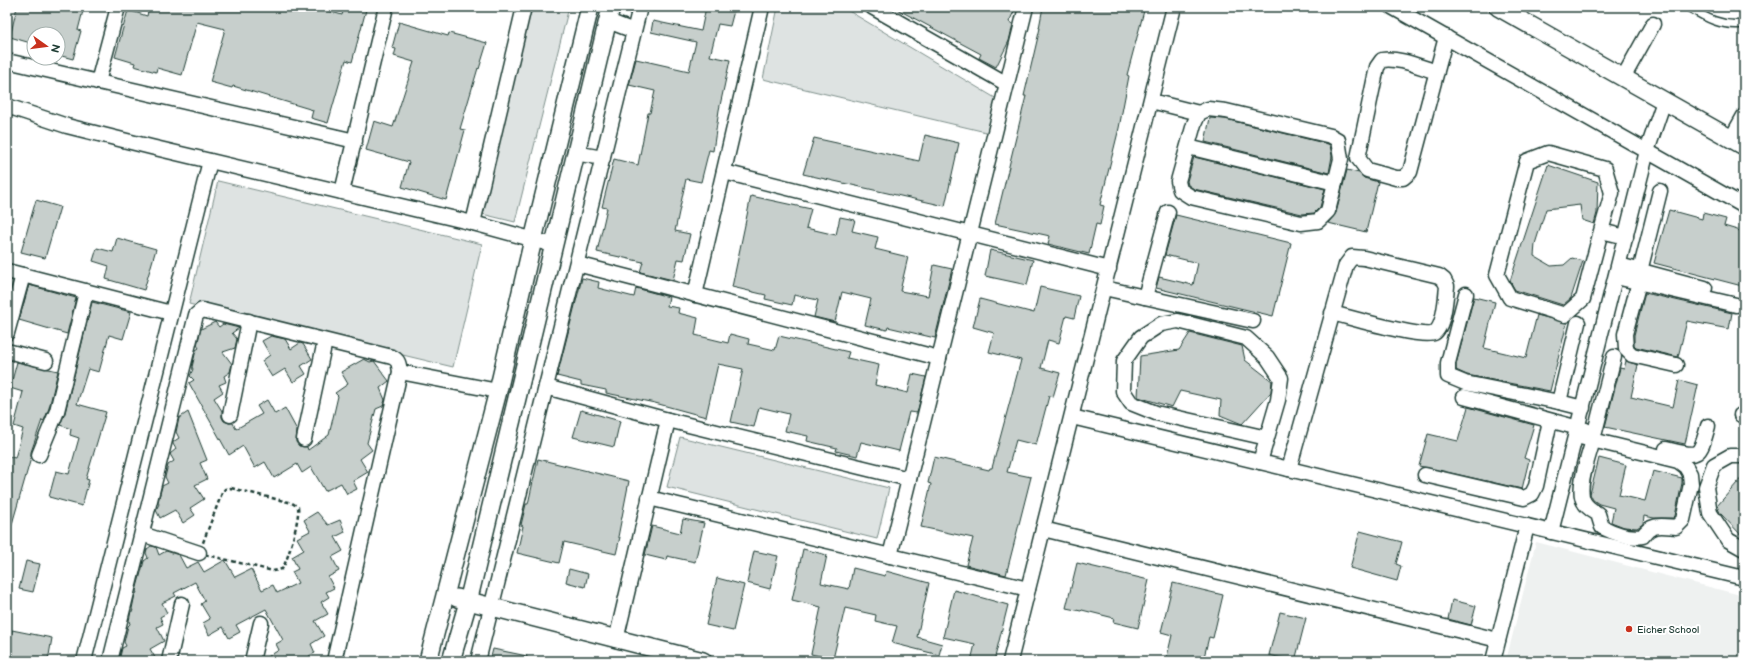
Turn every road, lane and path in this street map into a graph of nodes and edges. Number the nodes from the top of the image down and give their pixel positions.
1 (118, 7) edge
2 (524, 7) edge
3 (590, 7) edge
4 (640, 7) edge
5 (762, 7) edge
6 (872, 7) edge
7 (1026, 7) edge
8 (1174, 7) edge
9 (1392, 7) edge
10 (1498, 7) edge
11 (1688, 7) edge
12 (383, 8) edge
13 (609, 14) edge
14 (1653, 24) dead end
15 (1744, 24) edge
16 (634, 31) junction
17 (1446, 37) junction
18 (7, 61) edge
19 (1437, 72) junction
20 (1623, 78) junction
21 (98, 82) junction
22 (1007, 84) junction
23 (1151, 101) junction
24 (1664, 101) junction
25 (7, 106) edge
26 (1199, 113) junction
27 (1744, 116) edge
28 (354, 141) junction
29 (1738, 143) edge
30 (1188, 147) junction
31 (1647, 151) junction
32 (575, 153) junction
33 (603, 158) junction
34 (210, 161) junction
35 (724, 172) junction
36 (1335, 183) junction
37 (1660, 190) dead end
38 (342, 192) junction
39 (1744, 206) edge
40 (1168, 212) dead end
41 (473, 223) junction
42 (1602, 231) junction
43 (970, 234) junction
44 (1626, 237) junction
45 (533, 240) junction
46 (553, 245) junction
47 (576, 264) junction
48 (1109, 269) junction
49 (7, 271) edge
50 (1617, 271) junction
51 (23, 275) junction
52 (1640, 277) junction
53 (1104, 288) junction
54 (86, 292) junction
55 (1466, 294) dead end
56 (695, 295) junction
57 (1145, 297) junction
58 (1737, 301) dead end
59 (1332, 313) junction
60 (171, 314) junction
61 (249, 321) junction
62 (1253, 321) dead end
63 (1578, 323) dead end
64 (7, 333) edge
65 (325, 341) junction
66 (7, 351) edge
67 (1614, 357) dead end
68 (939, 358) junction
69 (46, 361) dead end
70 (1676, 365) dead end
71 (400, 372) junction
72 (546, 387) junction
73 (498, 391) junction
74 (1464, 397) dead end
75 (1559, 402) junction
76 (1583, 408) junction
77 (230, 415) dead end
78 (1072, 417) junction
79 (668, 420) junction
80 (1550, 421) junction
81 (1708, 426) dead end
82 (1577, 432) junction
83 (1594, 436) junction
84 (1267, 438) junction
85 (304, 439) dead end
86 (39, 455) dead end
87 (1744, 456) edge
88 (1260, 462) junction
89 (1289, 469) junction
90 (1425, 475) dead end
91 (909, 478) junction
92 (649, 498) junction
93 (1527, 526) junction
94 (1044, 529) junction
95 (1551, 532) junction
96 (142, 534) junction
97 (1744, 549) edge
98 (199, 553) junction
99 (890, 556) junction
100 (1744, 578) edge
101 (1028, 589) junction
102 (446, 594) junction
103 (468, 602) junction
104 (182, 604) dead end
105 (492, 607) junction
106 (261, 623) dead end
107 (616, 640) junction
108 (1498, 640) junction
109 (84, 661) edge
110 (110, 661) edge
111 (169, 661) edge
112 (252, 661) edge
113 (334, 661) edge
114 (428, 661) edge
115 (451, 661) edge
116 (478, 661) edge
117 (703, 661) edge
118 (1010, 661) edge
119 (1493, 661) edge

1 - 21 street
2 - 41 street
3 - 45 street
4 - 16 street
5 - 35 street
6 - 22 street
7 - 22 street
8 - 23 street
9 - 17 street
10 - 20 street
11 - 15 lane
12 - 28 street
13 - 16 street
13 - 32 street
14 - 20 street
16 - 33 street
17 - 19 street
17 - 31 street
18 - 21 street
19 - 19 street
20 - 24 street
21 - 28 street
22 - 43 street
23 - 26 street
23 - 48 street
24 - 29 street
24 - 31 street
25 - 34 street
26 - 30 street
26 - 36 street
27 - 29 street
28 - 38 street
30 - 36 street
30 - 36 street
31 - 39 street
31 - 44 street
32 - 33 street
32 - 46 street
33 - 47 street
34 - 38 street
34 - 60 street
35 - 43 street
35 - 56 street
37 - 52 street
38 - 41 street
40 - 57 street
41 - 45 street
42 - 42 street
42 - 44 street
43 - 48 street
43 - 68 street
44 - 50 street
45 - 46 street
45 - 73 street
46 - 103 street
47 - 56 street
47 - 72 street
48 - 53 street
49 - 51 street
50 - 52 street
50 - 76 street
51 - 54 street
51 - 64 street
52 - 58 street
52 - 70 street
53 - 57 street
53 - 78 street
54 - 60 street
54 - 86 street
55 - 75 street
56 - 68 street
57 - 62 street
59 - 59 street
59 - 89 street
60 - 109 street
61 - 65 street
61 - 77 street
61 - 96 street
63 - 75 street
65 - 71 street
65 - 85 street
66 - 69 street
67 - 83 street
68 - 91 street
71 - 73 street
71 - 113 street
72 - 79 street
72 - 105 street
73 - 102 street
74 - 80 street
75 - 76 street
76 - 82 street
78 - 88 street
78 - 94 street
79 - 91 street
79 - 92 street
80 - 82 street
80 - 90 street
81 - 83 street
82 - 83 street
82 - 95 street
83 - 83 street
84 - 84 street
84 - 88 street
87 - 97 street
88 - 89 street
89 - 93 street
91 - 99 street
92 - 99 street
92 - 107 street
93 - 95 street
93 - 108 street
94 - 101 street
94 - 108 street
95 - 100 street
96 - 98 street
96 - 110 street
98 - 98 path
99 - 101 street
101 - 118 street
102 - 103 street
102 - 114 street
103 - 105 street
103 - 115 street
104 - 111 street
105 - 107 street
105 - 116 street
106 - 112 street
107 - 117 street
108 - 119 street

